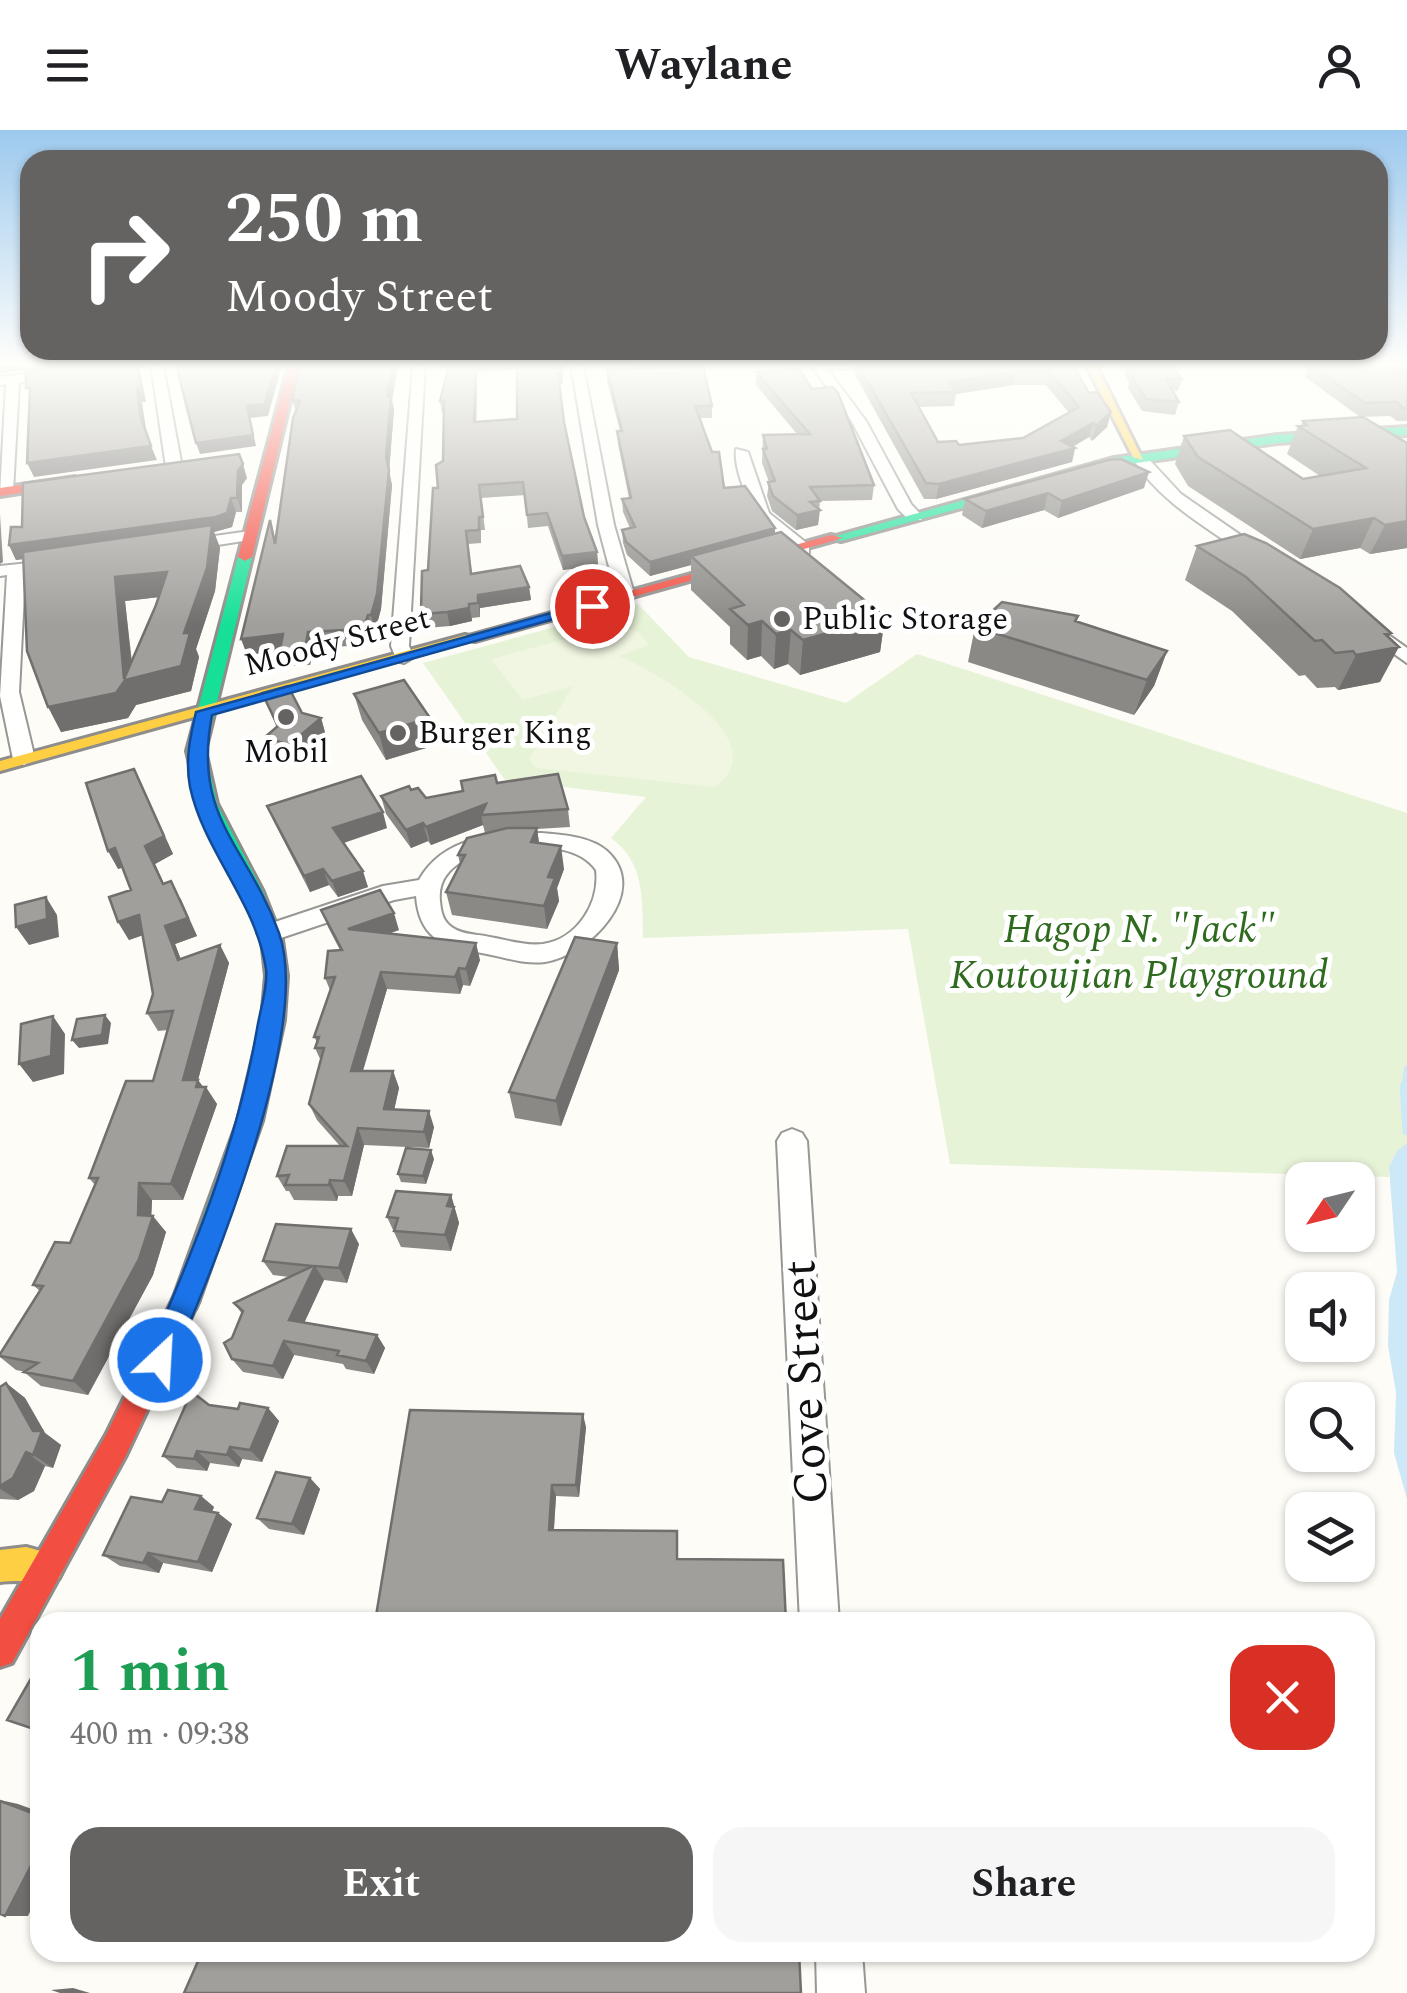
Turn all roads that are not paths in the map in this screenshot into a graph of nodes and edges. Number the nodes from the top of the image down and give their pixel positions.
1 (4, 452) edge
2 (171, 452) edge
3 (262, 452) edge
4 (413, 452) edge
5 (592, 452) edge
6 (741, 452) dead end
7 (876, 452) edge
8 (1136, 452) edge
9 (1178, 452) edge
10 (1138, 457) junction
11 (174, 467) edge
12 (99, 478) edge
13 (2, 491) edge
14 (915, 518) junction
15 (250, 536) junction
16 (803, 549) junction
17 (153, 550) edge
18 (74, 562) edge
19 (1275, 566) edge
20 (8, 571) edge
21 (626, 597) junction
22 (1356, 617) edge
23 (1407, 657) edge
24 (404, 658) junction
25 (204, 712) junction
26 (24, 759) junction
27 (0, 766) edge
28 (430, 886) junction
29 (269, 933) junction
30 (792, 1141) dead end
31 (0, 1566) edge
32 (48, 1567) junction
33 (819, 1612) edge
34 (0, 1651) edge
35 (840, 1962) edge
36 (842, 1993) edge

1 - 13 street
2 - 11 street
3 - 15 street
4 - 24 street
5 - 21 street
6 - 16 street
7 - 14 street
8 - 10 street
9 - 10 street, Moody Street
10 - 14 street, Moody Street
10 - 19 street
12 - 13 street
14 - 16 street, Moody Street
15 - 17 street
15 - 25 street
16 - 21 street, Moody Street
18 - 20 street
20 - 26 street
21 - 24 street, Moody Street
22 - 23 street
24 - 25 street, Moody Street
25 - 26 street, Moody Street
25 - 29 street
26 - 27 street, Moody Street
28 - 28 street
28 - 29 street
29 - 32 street
30 - 33 street, Cove Street
31 - 32 street
32 - 34 street
35 - 36 street

